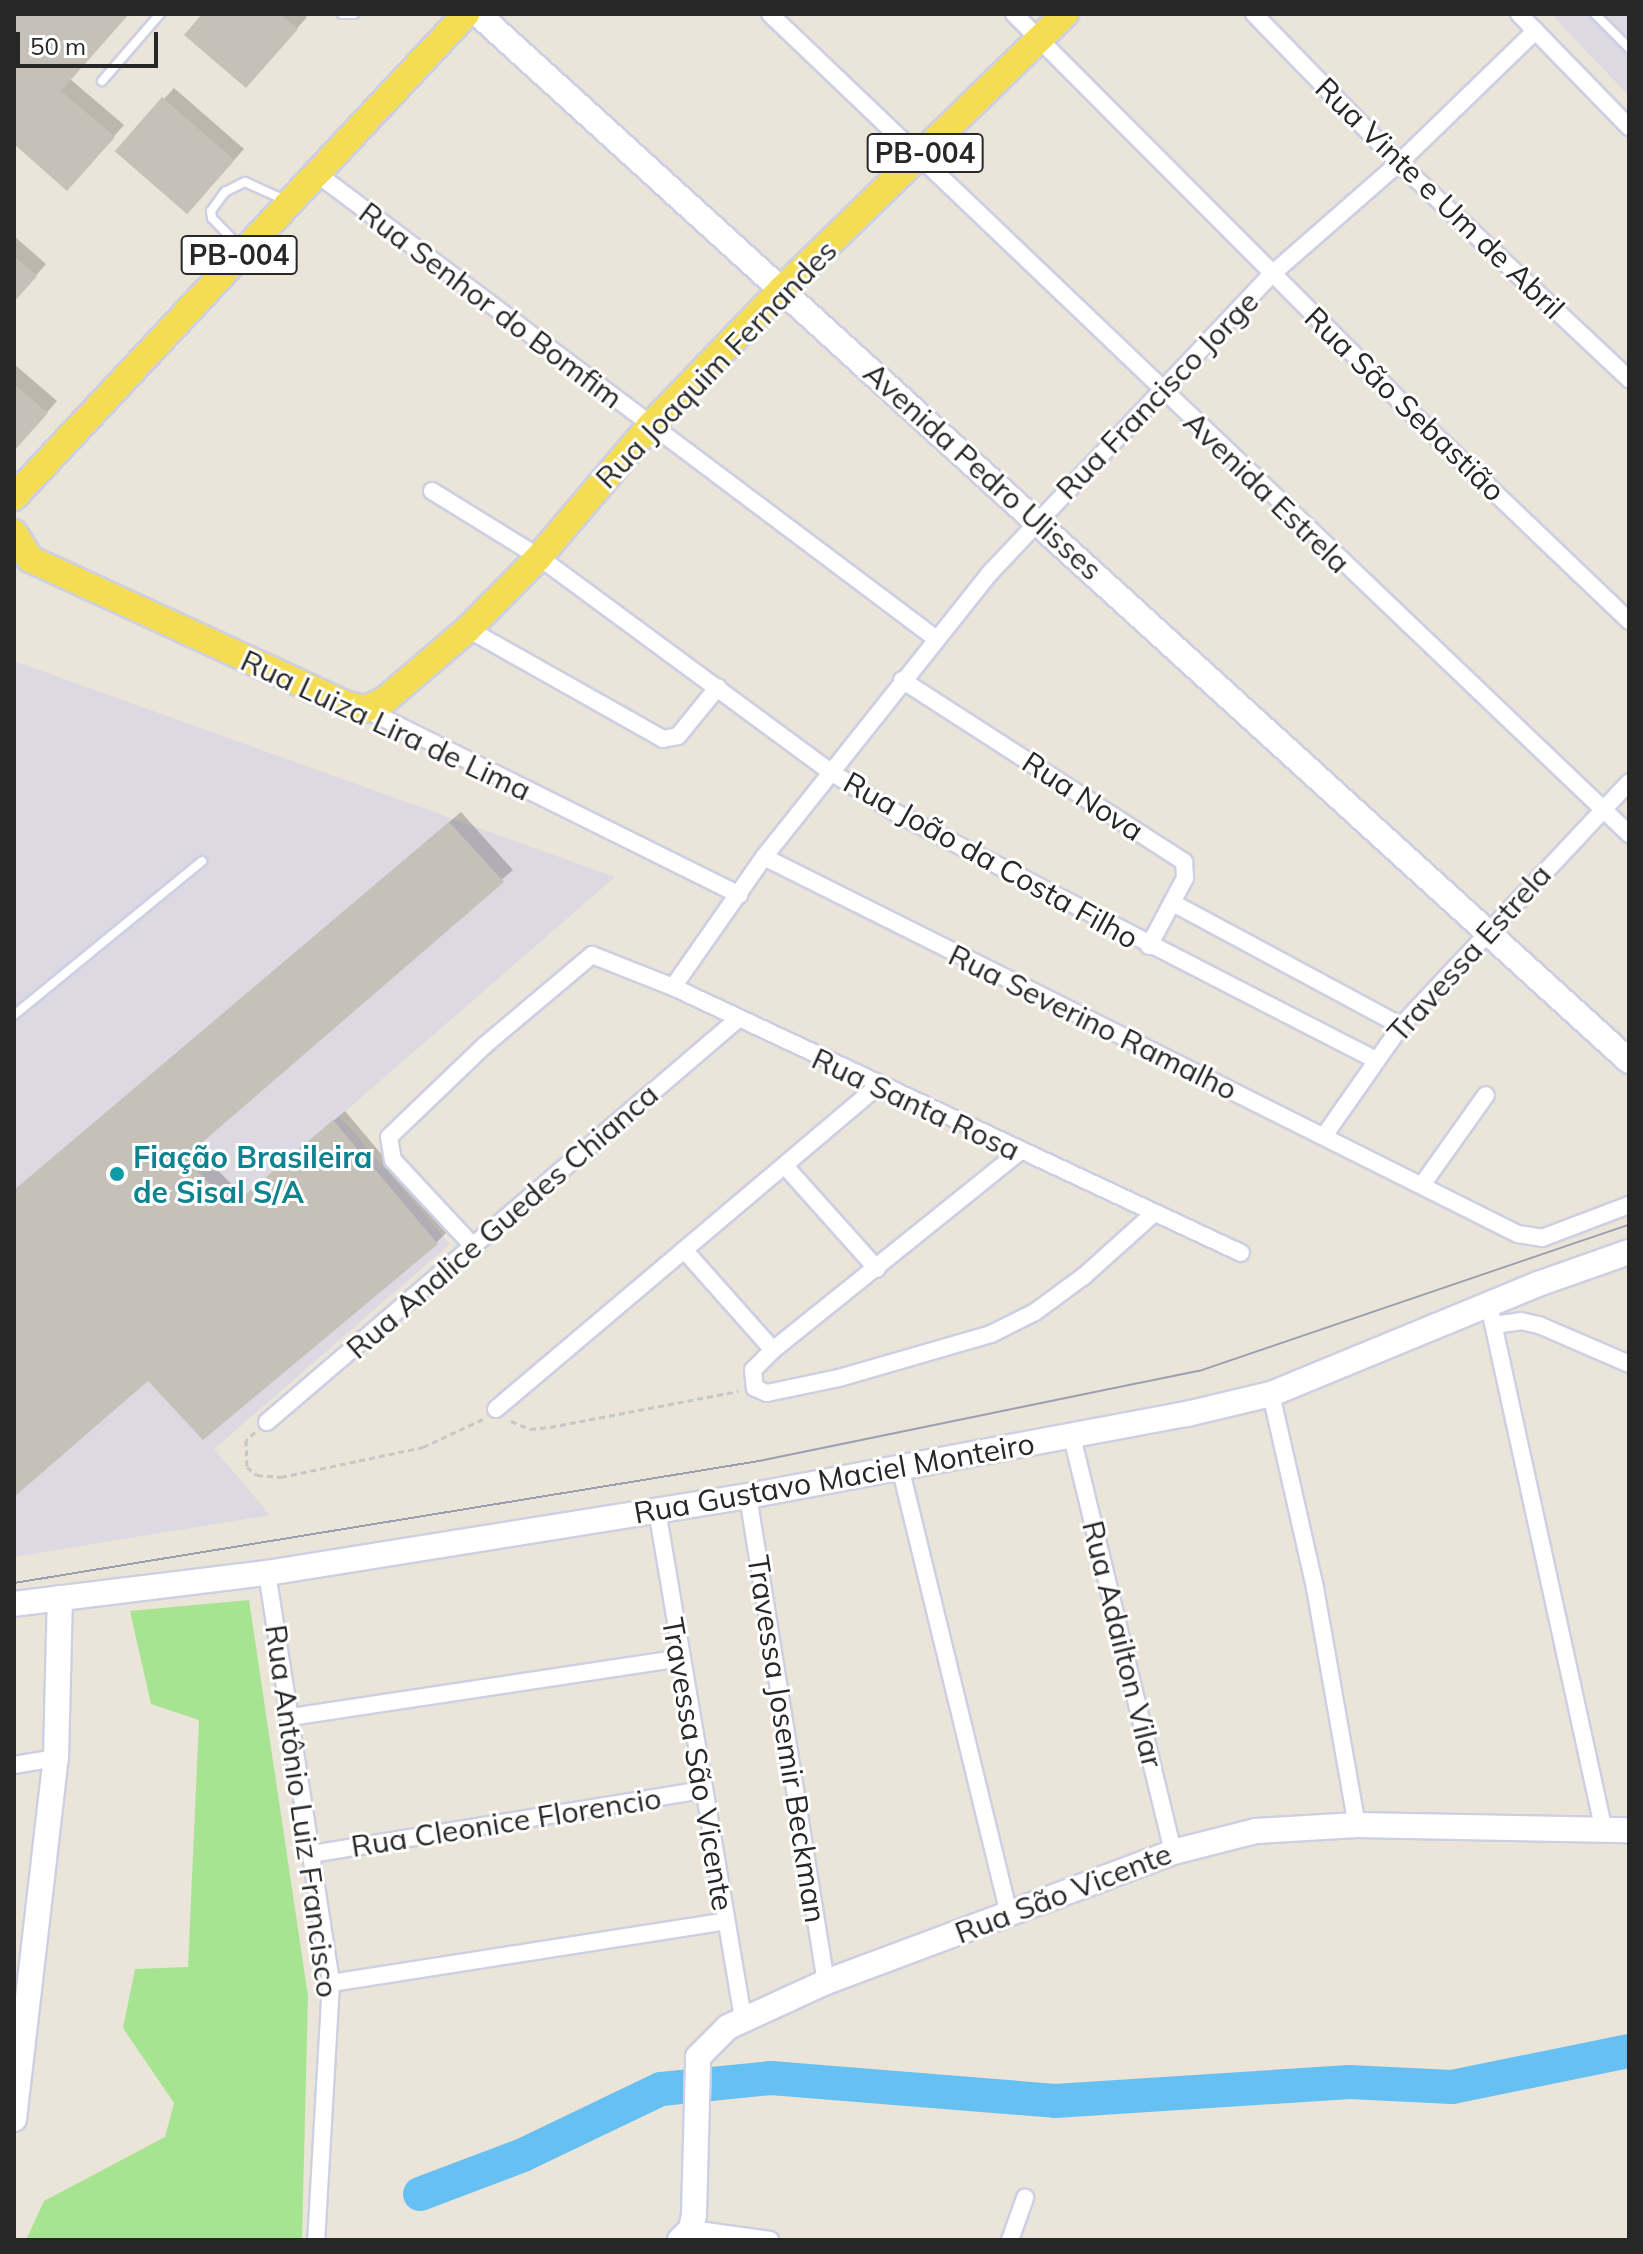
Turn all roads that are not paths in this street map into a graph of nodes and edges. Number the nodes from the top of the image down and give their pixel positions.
1 (160, 14) edge
2 (342, 14) edge
3 (354, 14) edge
4 (466, 14) edge
5 (478, 14) edge
6 (770, 14) edge
7 (1014, 14) edge
8 (1065, 14) edge
9 (1254, 14) edge
10 (1519, 14) edge
11 (1595, 14) edge
12 (1535, 31) junction
13 (1039, 39) junction
14 (1629, 48) edge
15 (102, 81) dead end
16 (1629, 127) edge
17 (919, 159) junction
18 (1399, 163) junction
19 (316, 173) junction
20 (289, 202) junction
21 (244, 250) junction
22 (1272, 274) junction
23 (782, 289) junction
24 (1629, 379) edge
25 (1159, 389) junction
26 (650, 426) junction
27 (432, 491) dead end
28 (14, 497) edge
29 (1038, 521) junction
30 (14, 533) edge
31 (539, 557) junction
32 (22, 561) edge
33 (1629, 621) edge
34 (468, 629) junction
35 (935, 638) junction
36 (902, 680) junction
37 (718, 687) junction
38 (365, 709) junction
39 (831, 772) junction
40 (1629, 782) edge
41 (1602, 808) junction
42 (1629, 834) edge
43 (764, 857) junction
44 (202, 861) dead end
45 (739, 895) junction
46 (1173, 903) junction
47 (1483, 933) junction
48 (1149, 946) junction
49 (673, 987) junction
50 (14, 1015) edge
51 (738, 1019) junction
52 (1401, 1026) junction
53 (1374, 1059) junction
54 (1629, 1061) edge
55 (878, 1086) junction
56 (1486, 1095) dead end
57 (1324, 1136) junction
58 (1018, 1153) junction
59 (785, 1166) junction
60 (1422, 1185) junction
61 (1629, 1205) edge
62 (1153, 1214) junction
63 (472, 1245) junction
64 (686, 1252) junction
65 (1629, 1252) edge
66 (1241, 1253) dead end
67 (877, 1269) junction
68 (1492, 1315) junction
69 (773, 1350) junction
70 (1629, 1364) edge
71 (1271, 1394) junction
72 (496, 1409) road end
73 (267, 1422) road end
74 (1072, 1437) junction
75 (900, 1467) junction
76 (748, 1496) junction
77 (657, 1510) junction
78 (267, 1573) junction
79 (60, 1598) junction
80 (14, 1604) edge
81 (680, 1658) junction
82 (291, 1717) junction
83 (56, 1758) junction
84 (14, 1765) edge
85 (700, 1790) junction
86 (1357, 1825) junction
87 (1629, 1830) edge
88 (1604, 1831) junction
89 (1173, 1852) junction
90 (311, 1854) junction
91 (1008, 1910) junction
92 (725, 1921) junction
93 (826, 1982) junction
94 (331, 1983) junction
95 (743, 2018) junction
96 (14, 2119) edge
97 (1025, 2198) dead end
98 (685, 2235) edge
99 (316, 2240) edge
100 (770, 2240) edge
101 (1010, 2240) edge

1 - 15 lane
2 - 3 lane
4 - 19 main road, PB-004
5 - 23 street, Avenida Pedro Ulisses
6 - 17 street, Avenida Estrela
7 - 13 street, Rua São Sebastião
8 - 13 main road, Rua Joaquim Fernandes / PB-004
9 - 18 street, Rua Vinte e Um de Abril
10 - 12 street
11 - 14 lane
12 - 16 street
12 - 18 street, Rua Francisco Jorge
13 - 17 main road, Rua Joaquim Fernandes / PB-004
13 - 22 street, Rua São Sebastião
17 - 23 main road, Rua Joaquim Fernandes / PB-004
17 - 25 street, Avenida Estrela
18 - 22 street, Rua Francisco Jorge
18 - 24 street, Rua Vinte e Um de Abril
19 - 20 main road, PB-004
19 - 26 street, Rua Senhor do Bomfim
20 - 21 main road, PB-004
20 - 21 lane
21 - 28 main road, PB-004
22 - 25 street, Rua Francisco Jorge
22 - 33 street, Rua São Sebastião
23 - 26 main road, Rua Joaquim Fernandes / PB-004
23 - 29 street, Avenida Pedro Ulisses
25 - 29 street, Rua Francisco Jorge
25 - 41 street, Avenida Estrela
26 - 31 main road, Rua Joaquim Fernandes / PB-004
26 - 35 street, Rua Senhor do Bomfim
27 - 31 street, Rua João da Costa Filho
29 - 35 street, Rua Francisco Jorge
29 - 47 street, Avenida Pedro Ulisses
30 - 32 main road
31 - 34 main road, Rua Joaquim Fernandes / PB-004
31 - 37 street, Rua João da Costa Filho
32 - 38 main road, Rua Luiza Lira de Lima
34 - 37 street
34 - 38 main road, Rua Joaquim Fernandes / PB-004
35 - 36 street, Rua Francisco Jorge
36 - 39 street, Rua Francisco Jorge
36 - 46 street, Rua Nova
37 - 39 street, Rua João da Costa Filho
38 - 45 street, Rua Luiza Lira de Lima
39 - 43 street, Rua Francisco Jorge
39 - 48 street, Rua João da Costa Filho
40 - 41 street, Travessa Estrela
41 - 42 street, Avenida Estrela
41 - 47 street, Travessa Estrela
43 - 45 street, Rua Francisco Jorge
43 - 57 street, Rua Severino Ramalho
44 - 50 lane
45 - 49 street, Rua Francisco Jorge
46 - 48 street, Rua Nova
46 - 52 street
47 - 52 street, Travessa Estrela
47 - 54 street, Avenida Pedro Ulisses
48 - 53 street, Rua João da Costa Filho
49 - 51 street, Rua Santa Rosa
49 - 63 street, Rua Santa Rosa
51 - 55 street, Rua Santa Rosa
51 - 63 street, Rua Analice Guedes Chianca
52 - 53 street, Travessa Estrela
53 - 57 street, Travessa Estrela
55 - 58 street, Rua Santa Rosa
55 - 59 street
56 - 60 street
57 - 60 street, Rua Severino Ramalho
58 - 62 street, Rua Santa Rosa
58 - 67 street
59 - 64 street
59 - 67 street
60 - 61 street, Rua Severino Ramalho
62 - 66 street, Rua Santa Rosa
62 - 69 street
63 - 73 street, Rua Analice Guedes Chianca
64 - 69 street
64 - 72 street
65 - 68 street, Rua Gustavo Maciel Monteiro
67 - 69 street
68 - 70 street
68 - 71 street, Rua Gustavo Maciel Monteiro
68 - 88 street
71 - 74 street, Rua Gustavo Maciel Monteiro
71 - 86 street
74 - 75 street, Rua Gustavo Maciel Monteiro
74 - 89 street, Rua Adailton Vilar
75 - 76 street, Rua Gustavo Maciel Monteiro
75 - 91 street
76 - 77 street, Rua Gustavo Maciel Monteiro
76 - 93 street, Travessa Josemir Beckman
77 - 78 street, Rua Gustavo Maciel Monteiro
77 - 81 street, Travessa São Vicente
78 - 79 street, Rua Gustavo Maciel Monteiro
78 - 82 street, Rua Antônio Luiz Francisco
79 - 80 street, Rua Gustavo Maciel Monteiro
79 - 83 street
81 - 82 street
81 - 85 street, Travessa São Vicente
82 - 90 street, Rua Antônio Luiz Francisco
83 - 84 street
83 - 96 street
85 - 90 street, Rua Cleonice Florencio
85 - 92 street, Travessa São Vicente
86 - 88 street, Rua São Vicente
86 - 89 street, Rua São Vicente
87 - 88 street, Rua São Vicente
89 - 91 street, Rua São Vicente
90 - 94 street, Rua Antônio Luiz Francisco
91 - 93 street, Rua São Vicente
92 - 94 street
92 - 95 street, Travessa São Vicente
93 - 95 street, Rua São Vicente
94 - 99 street, Rua Antônio Luiz Francisco
95 - 98 street, Rua São Vicente
97 - 101 street
98 - 100 street

